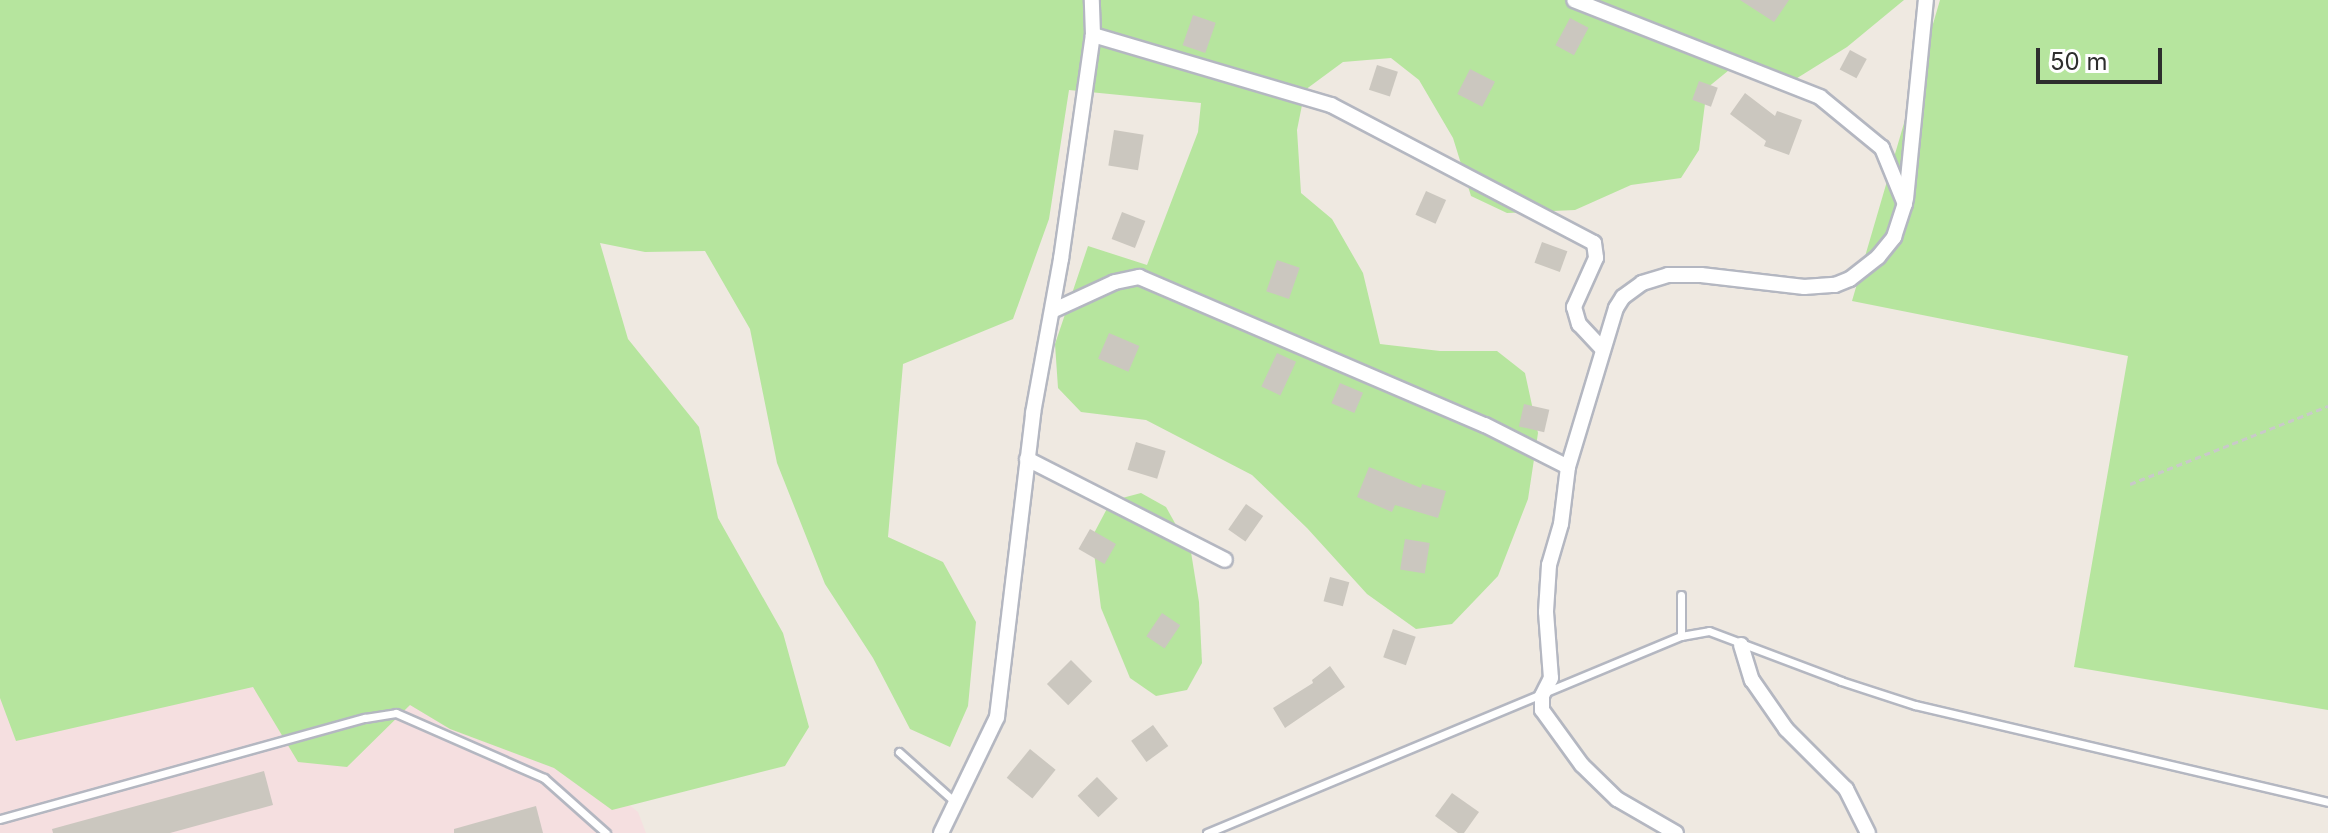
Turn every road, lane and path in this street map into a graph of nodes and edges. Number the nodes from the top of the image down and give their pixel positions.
1 (1092, 0) edge
2 (1574, 0) edge
3 (1926, 0) edge
4 (1093, 35) junction
5 (1905, 204) junction
6 (1052, 311) junction
7 (1603, 350) junction
8 (2328, 406) edge
9 (1027, 459) junction
10 (1568, 467) junction
11 (2130, 484) dead end
12 (1225, 560) dead end
13 (1681, 595) dead end
14 (1681, 636) junction
15 (1741, 645) junction
16 (1542, 696) junction
17 (899, 752) dead end
18 (955, 802) junction
19 (2328, 802) edge
20 (0, 819) edge
21 (606, 833) edge
22 (941, 833) edge
23 (1207, 833) edge
24 (1676, 833) edge
25 (1868, 833) edge

1 - 4 street
2 - 5 street
3 - 5 street
4 - 6 street
4 - 7 street
5 - 7 street
6 - 9 street
6 - 10 street
7 - 10 street
8 - 11 path
9 - 12 street
9 - 18 street
10 - 16 street
13 - 14 lane
14 - 15 lane
14 - 16 lane
15 - 19 lane
15 - 25 street
16 - 23 lane
16 - 24 street
17 - 18 lane
18 - 22 street
20 - 21 lane

